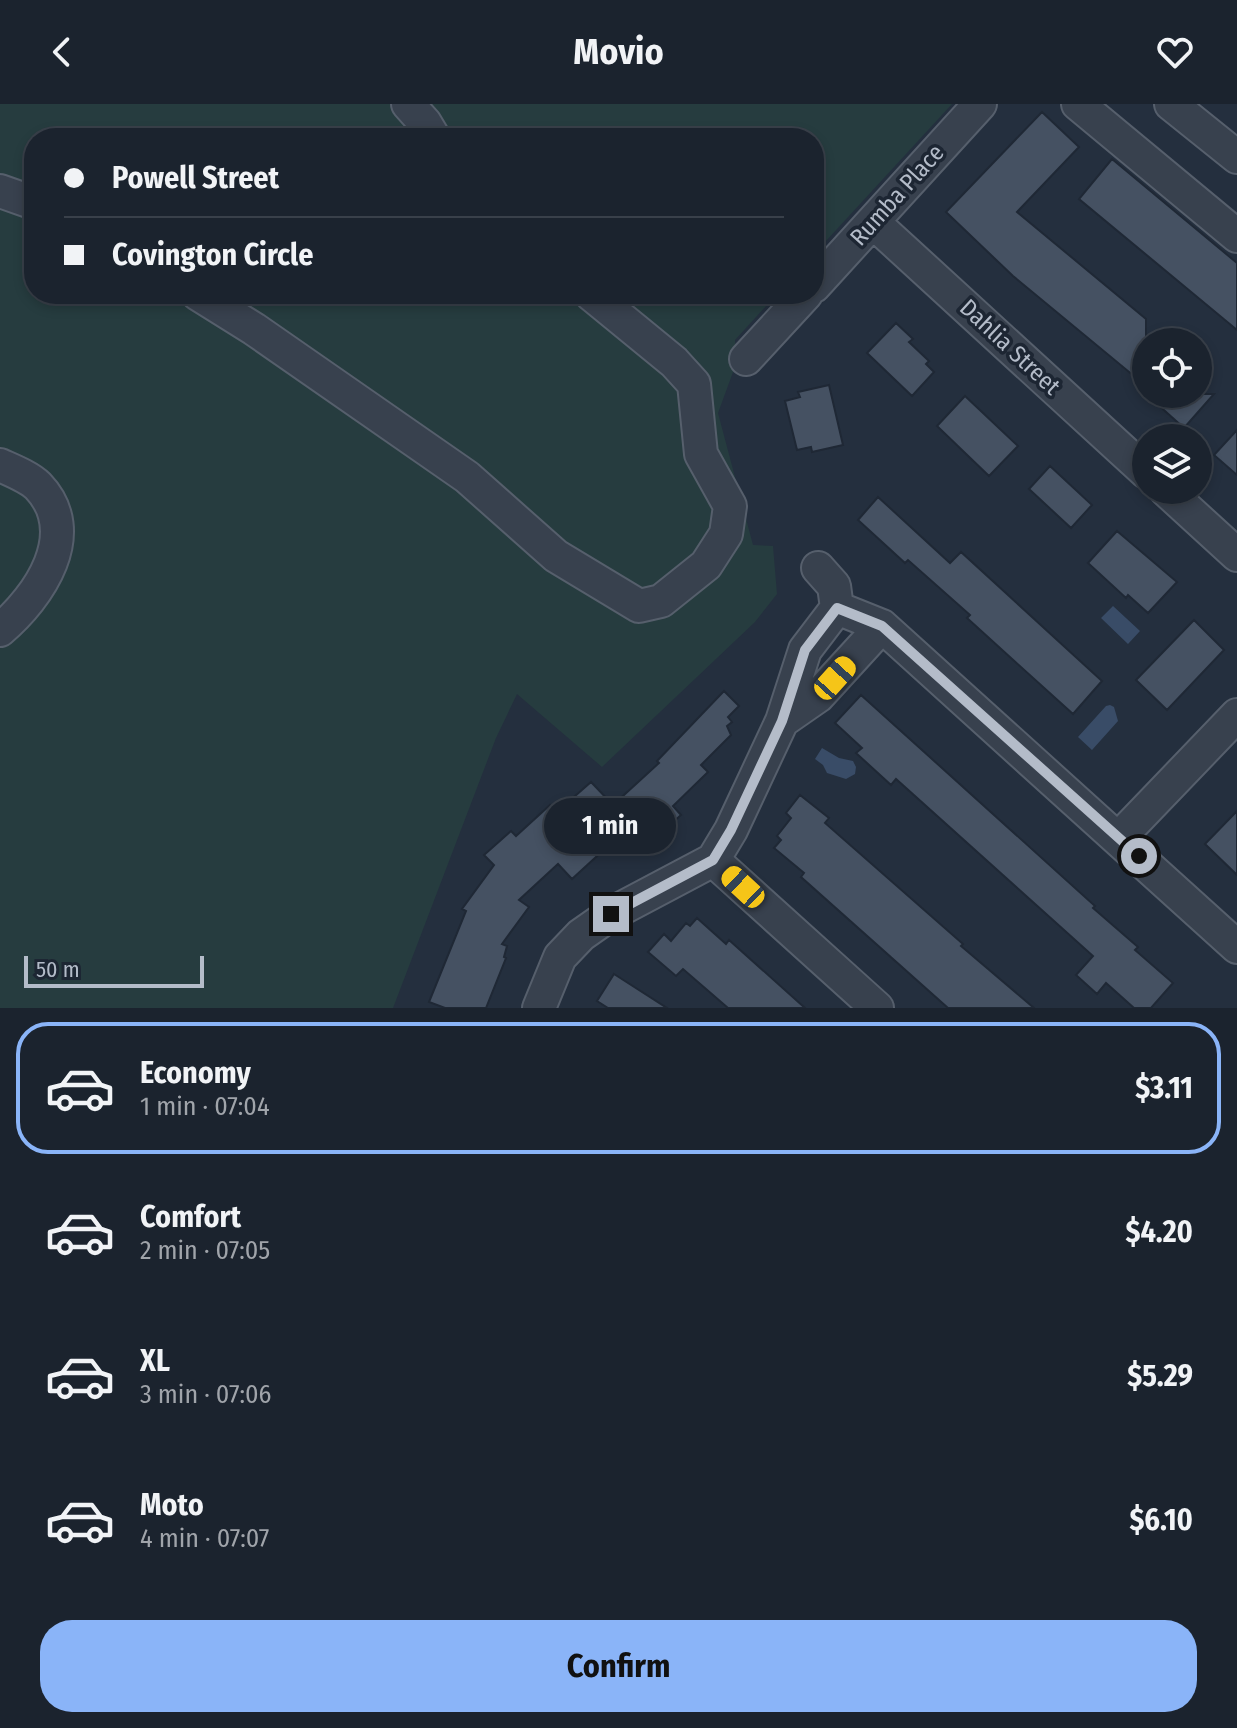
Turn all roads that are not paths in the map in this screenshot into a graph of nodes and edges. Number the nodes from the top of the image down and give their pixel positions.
1 (408, 104) edge
2 (980, 104) edge
3 (1078, 104) edge
4 (1171, 104) edge
5 (428, 128) edge
6 (1237, 157) edge
7 (0, 191) edge
8 (24, 199) edge
9 (873, 222) junction
10 (1237, 236) edge
11 (824, 275) edge
12 (214, 304) edge
13 (603, 304) edge
14 (797, 304) edge
15 (746, 359) dead end
16 (1132, 459) edge
17 (0, 465) edge
18 (1181, 504) edge
19 (1237, 555) edge
20 (818, 568) dead end
21 (837, 608) junction
22 (882, 626) junction
23 (0, 630) edge
24 (1237, 715) edge
25 (782, 721) junction
26 (1119, 838) junction
27 (713, 860) junction
28 (1237, 947) edge
29 (539, 1008) edge
30 (877, 1008) edge

1 - 5 street
2 - 9 street, Rumba Place
3 - 10 street
4 - 6 street
7 - 8 street
9 - 11 street, Rumba Place
9 - 16 street, Dahlia Street
12 - 13 street
14 - 15 street
17 - 23 street
18 - 19 street
20 - 21 street
21 - 22 street
21 - 25 street
22 - 25 street
22 - 26 street
24 - 26 street
25 - 27 street
26 - 28 street
27 - 29 street
27 - 30 street

